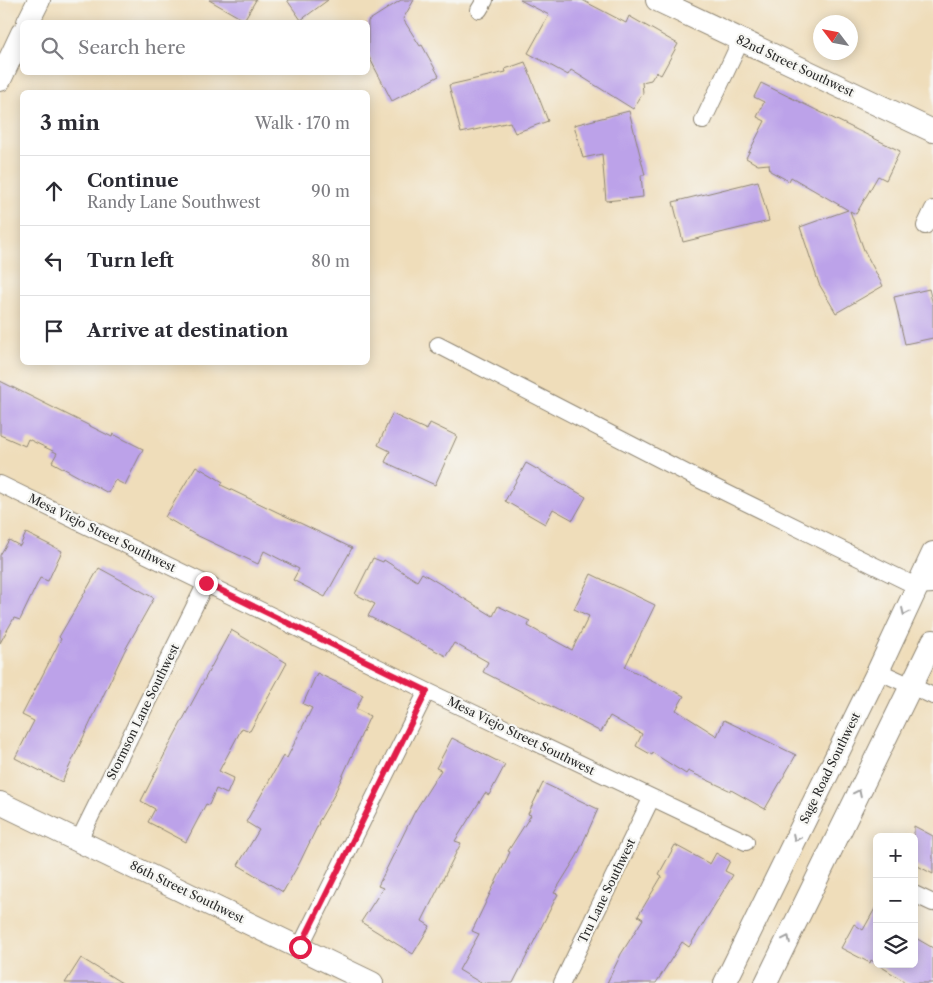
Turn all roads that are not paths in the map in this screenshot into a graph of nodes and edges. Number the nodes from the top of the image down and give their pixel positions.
1 (38, 0) edge
2 (657, 0) edge
3 (29, 20) edge
4 (20, 37) edge
5 (742, 40) junction
6 (0, 80) edge
7 (703, 121) dead end
8 (933, 131) edge
9 (933, 209) edge
10 (925, 226) dead end
11 (438, 345) dead end
12 (0, 484) edge
13 (933, 553) edge
14 (206, 583) junction
15 (925, 586) edge
16 (933, 640) edge
17 (878, 670) junction
18 (911, 685) junction
19 (427, 691) junction
20 (933, 696) edge
21 (652, 799) junction
22 (0, 803) edge
23 (79, 840) junction
24 (746, 842) dead end
25 (918, 896) edge
26 (933, 903) edge
27 (300, 947) junction
28 (372, 983) edge
29 (562, 983) edge
30 (725, 983) edge
31 (766, 983) edge

1 - 3 street
2 - 5 street, 82nd Street Southwest
4 - 6 street
5 - 7 street
5 - 8 street, 82nd Street Southwest
9 - 10 street
11 - 15 street
12 - 14 street, Mesa Viejo Street Southwest
13 - 15 street, Sage Road Southwest
14 - 19 street, Mesa Viejo Street Southwest
14 - 23 street, Stormson Lane Southwest
15 -> 17 street, Sage Road Southwest
16 - 18 street
17 - 18 street
17 -> 30 street, Sage Road Southwest
18 - 20 street
31 -> 18 street
19 - 21 street, Mesa Viejo Street Southwest
19 - 27 street
21 - 24 street, Mesa Viejo Street Southwest
21 - 29 street, Tru Lane Southwest
22 - 23 street, 86th Street Southwest
23 - 27 street, 86th Street Southwest
25 - 26 street
27 - 28 street, 86th Street Southwest

